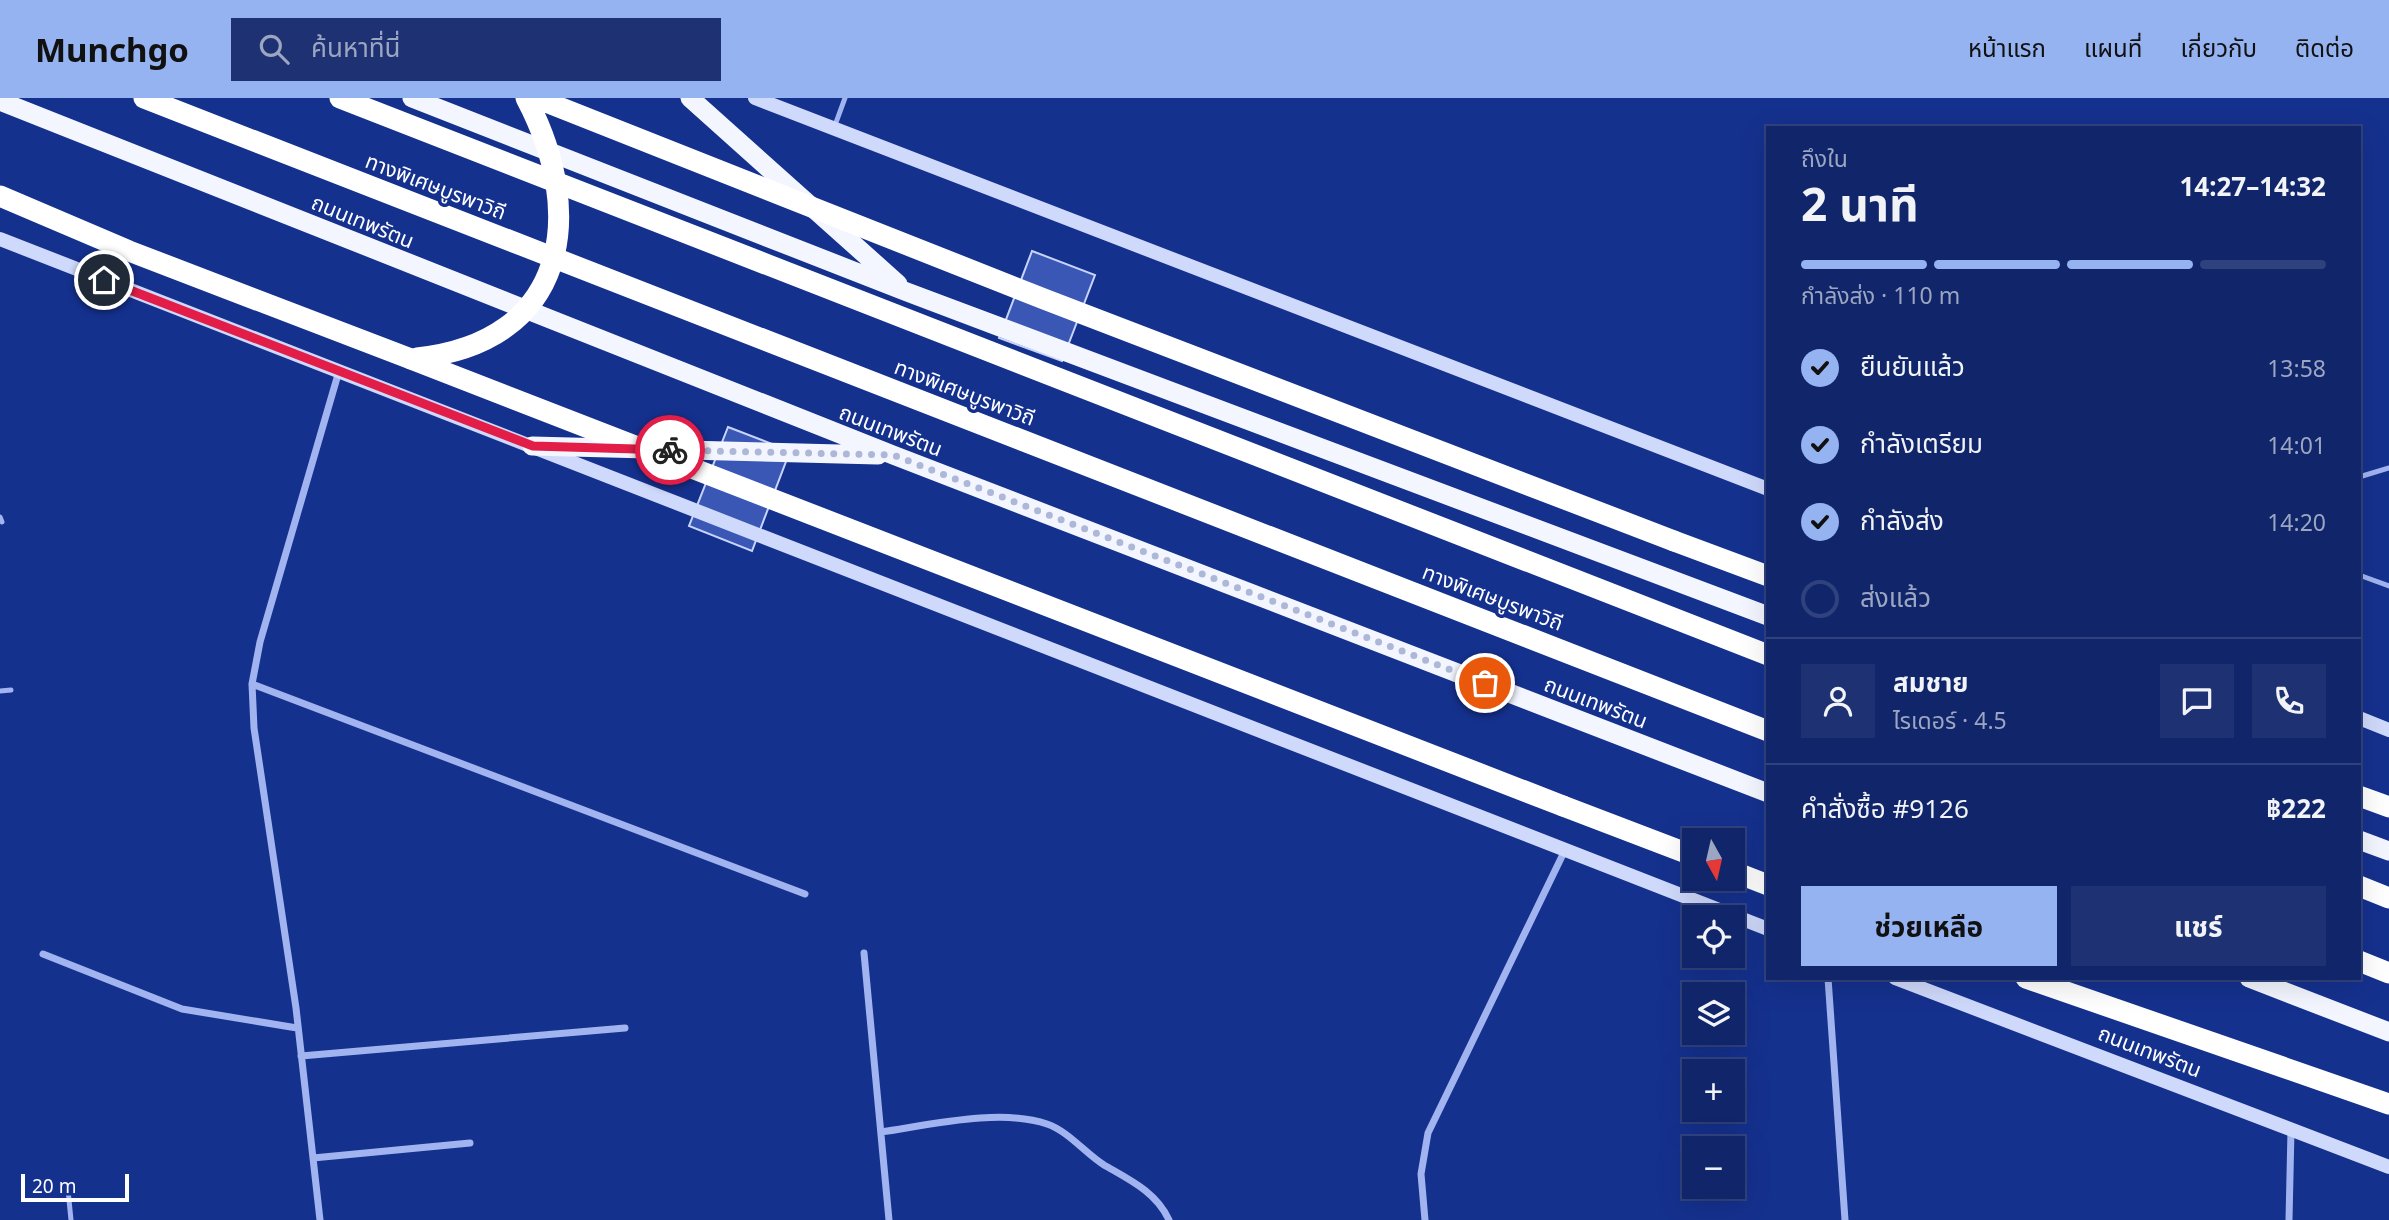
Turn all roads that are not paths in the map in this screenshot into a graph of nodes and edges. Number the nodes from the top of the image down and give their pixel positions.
1 (144, 98) edge
2 (340, 98) edge
3 (412, 98) edge
4 (526, 98) edge
5 (536, 98) edge
6 (690, 98) edge
7 (755, 98) edge
8 (845, 98) edge
9 (0, 101) edge
10 (834, 129) junction
11 (0, 197) edge
12 (0, 239) edge
13 (907, 292) junction
14 (411, 359) junction
15 (339, 371) junction
16 (533, 446) junction
17 (893, 455) junction
18 (2389, 468) edge
19 (2361, 476) edge
20 (1766, 488) edge
21 (1766, 575) edge
22 (2361, 576) edge
23 (2389, 586) edge
24 (1766, 616) edge
25 (1766, 654) edge
26 (252, 684) junction
27 (0, 691) edge
28 (11, 691) dead end
29 (2361, 719) edge
30 (1766, 730) edge
31 (2389, 730) edge
32 (1766, 792) edge
33 (2361, 797) edge
34 (2389, 807) edge
35 (2361, 841) edge
36 (1565, 850) junction
37 (1682, 851) edge
38 (2389, 851) edge
39 (1745, 876) edge
40 (1766, 884) edge
41 (2361, 887) edge
42 (805, 894) dead end
43 (2389, 898) edge
44 (1766, 928) edge
45 (864, 953) dead end
46 (43, 954) dead end
47 (2361, 962) edge
48 (2389, 973) edge
49 (1828, 980) edge
50 (1900, 980) edge
51 (2032, 980) edge
52 (2254, 980) edge
53 (298, 1028) junction
54 (625, 1028) dead end
55 (2389, 1032) edge
56 (301, 1056) junction
57 (2389, 1104) edge
58 (2291, 1129) junction
59 (881, 1132) junction
60 (470, 1143) dead end
61 (313, 1158) junction
62 (2389, 1167) edge
63 (68, 1190) dead end
64 (71, 1220) edge
65 (320, 1220) edge
66 (889, 1220) edge
67 (1169, 1220) edge
68 (1424, 1220) edge
69 (1845, 1220) edge
70 (2288, 1220) edge

1 - 30 highway, ทางพิเศษบูรพาวิถี
2 - 25 highway
3 - 13 highway
4 - 14 highway, bridge
5 - 21 highway, bridge
6 - 13 highway
7 - 10 main road
8 - 10 lane
9 - 17 highway, ถนนเทพรัตน
10 - 20 main road
11 - 14 highway
12 - 15 main road
13 - 24 highway
14 - 37 highway, bridge
15 - 16 main road
15 - 26 street
16 - 17 highway
16 - 36 main road
17 - 32 highway, ถนนเทพรัตน
18 - 19 lane
22 - 23 lane
26 - 42 street
26 - 53 street
27 - 28 lane
29 - 31 main road
33 - 34 highway
35 - 38 highway
36 - 44 main road
36 - 68 street
39 - 40 highway
41 - 43 highway
45 - 59 street
46 - 53 street
47 - 48 highway
49 - 69 street
50 - 58 main road, ถนนเทพรัตน
51 - 57 highway
52 - 55 highway
53 - 56 street
54 - 56 street
56 - 61 street
58 - 62 main road, ถนนเทพรัตน
58 - 70 street
59 - 66 street
59 - 67 street
60 - 61 street
61 - 65 street
63 - 64 lane

